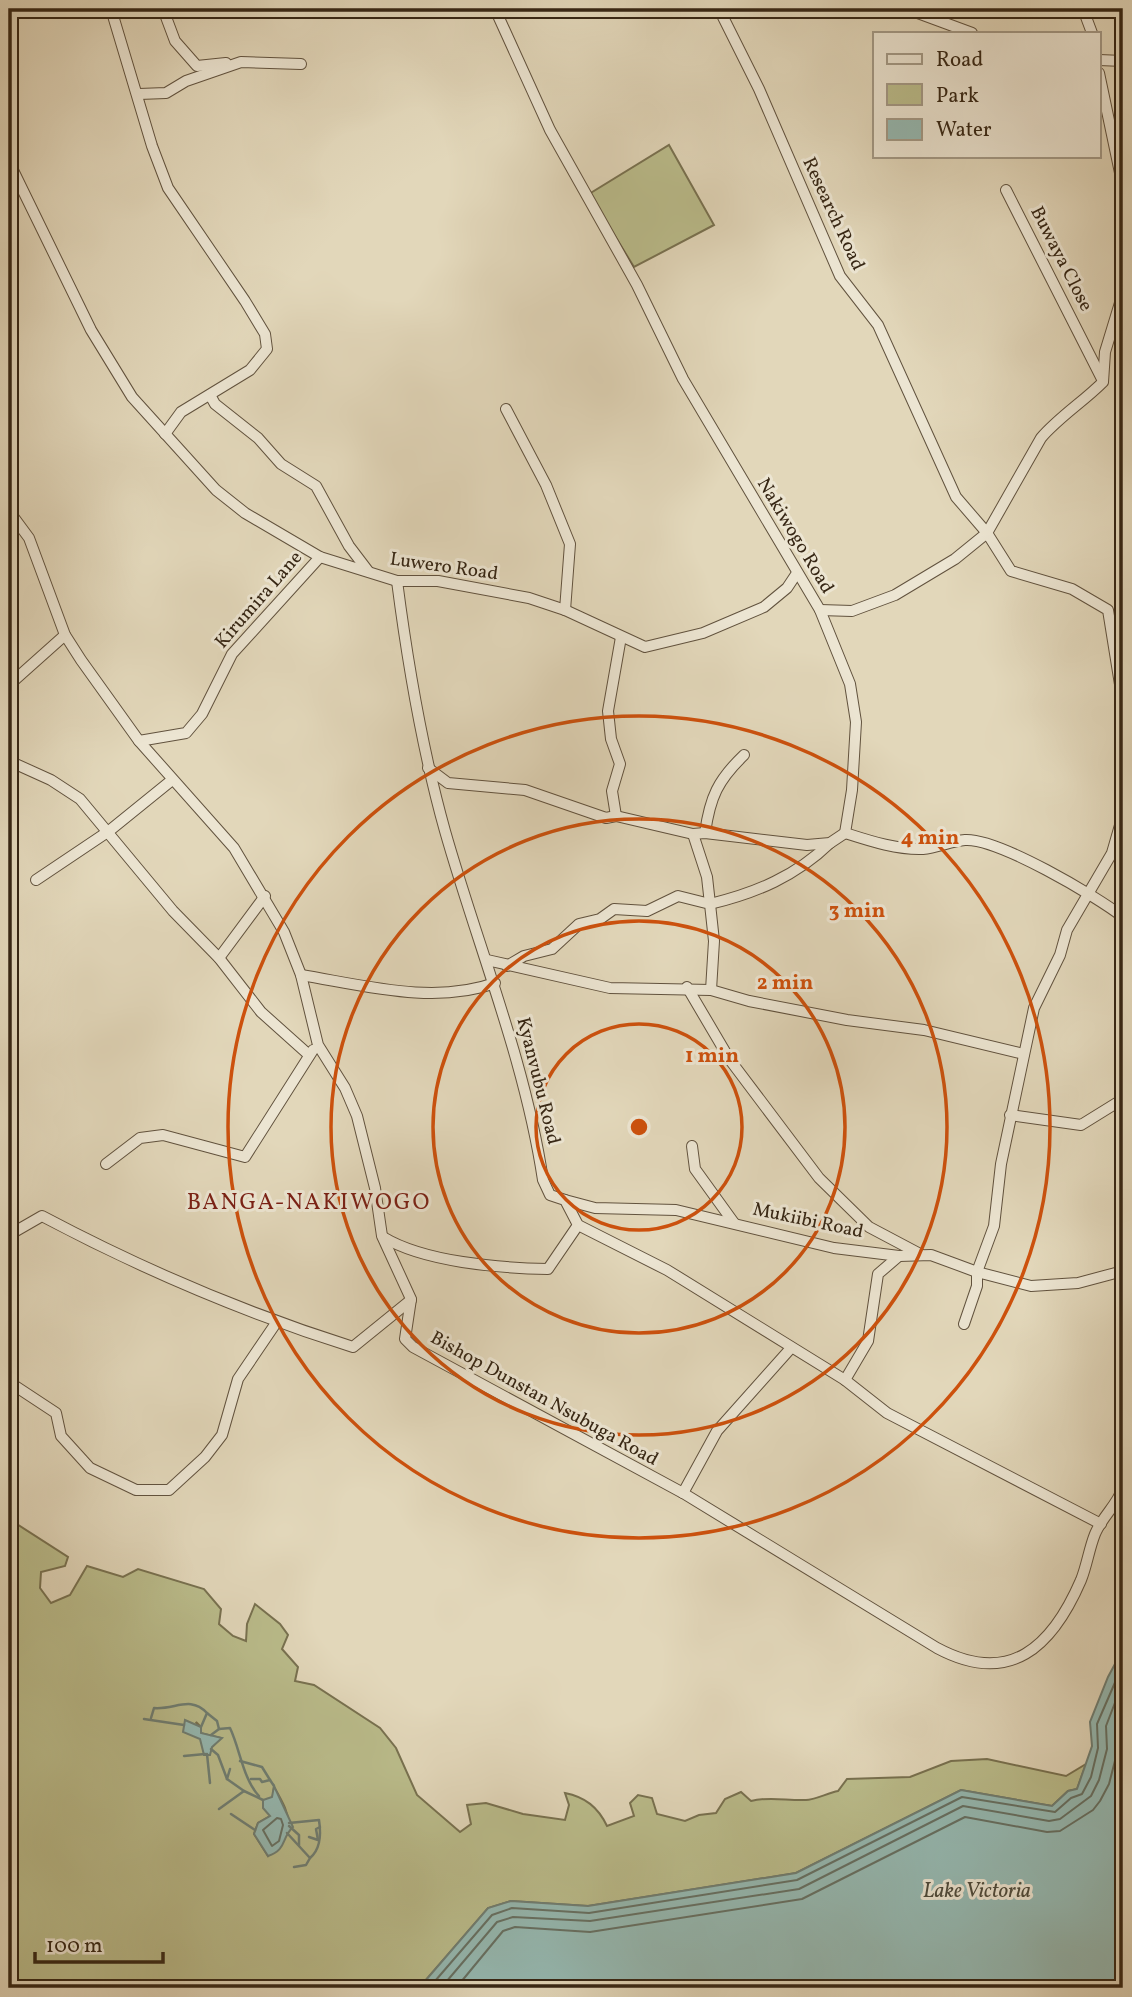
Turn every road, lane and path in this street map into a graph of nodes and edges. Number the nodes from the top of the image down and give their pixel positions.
1 (111, 9) edge
2 (163, 9) edge
3 (495, 9) edge
4 (719, 9) edge
5 (907, 9) edge
6 (1083, 9) edge
7 (969, 32) edge
8 (1092, 32) edge
9 (1100, 60) edge
10 (1123, 61) edge
11 (241, 62) junction
12 (301, 64) dead end
13 (1100, 77) edge
14 (139, 94) junction
15 (9, 162) edge
16 (1123, 187) edge
17 (1006, 190) dead end
18 (1123, 293) edge
19 (1103, 382) junction
20 (210, 395) junction
21 (506, 409) dead end
22 (165, 434) junction
23 (9, 511) edge
24 (986, 533) junction
25 (320, 557) junction
26 (368, 571) junction
27 (797, 573) junction
28 (397, 581) junction
29 (565, 610) junction
30 (820, 610) junction
31 (65, 635) junction
32 (621, 637) junction
33 (9, 685) edge
34 (1123, 703) edge
35 (139, 741) junction
36 (744, 755) dead end
37 (9, 761) edge
38 (428, 768) junction
39 (172, 780) junction
40 (1123, 815) edge
41 (617, 816) junction
42 (109, 831) junction
43 (705, 833) junction
44 (845, 833) junction
45 (693, 834) junction
46 (830, 843) junction
47 (36, 880) dead end
48 (1087, 894) junction
49 (265, 896) junction
50 (710, 904) junction
51 (1123, 917) edge
52 (219, 958) junction
53 (488, 960) junction
54 (508, 966) junction
55 (301, 975) junction
56 (495, 983) junction
57 (687, 988) junction
58 (711, 990) junction
59 (318, 1045) junction
60 (1024, 1054) junction
61 (309, 1055) junction
62 (1123, 1099) edge
63 (1010, 1115) junction
64 (692, 1146) dead end
65 (106, 1164) dead end
66 (565, 1200) junction
67 (734, 1223) junction
68 (578, 1225) junction
69 (9, 1235) edge
70 (382, 1236) junction
71 (921, 1255) junction
72 (899, 1256) junction
73 (1123, 1270) edge
74 (976, 1272) junction
75 (411, 1299) junction
76 (276, 1323) junction
77 (964, 1324) dead end
78 (791, 1348) junction
79 (845, 1380) junction
80 (9, 1382) edge
81 (1123, 1488) edge
82 (683, 1493) junction
83 (1101, 1524) junction

1 - 14 street
2 - 11 street
3 - 27 street, Nakiwogo Road
4 - 24 street, Research Road
5 - 7 street
6 - 8 street
9 - 10 street
11 - 12 street
11 - 14 street
13 - 16 street
14 - 20 street
15 - 22 street, Luwero Road
17 - 19 street, Buwaya Close
18 - 19 street
19 - 24 street
20 - 22 street
20 - 26 street
21 - 29 street
22 - 25 street, Luwero Road
23 - 31 street
24 - 30 street
24 - 34 street, Research Road
25 - 26 street, Luwero Road
25 - 35 street, Kirumira Lane
26 - 28 street, Luwero Road
27 - 30 street, Nakiwogo Road
27 - 32 street, Luwero Road
28 - 29 street, Luwero Road
28 - 38 street, Kyanvubu Road
29 - 32 street, Luwero Road
30 - 44 street, Nakiwogo Road
31 - 33 street
31 - 35 street
32 - 41 street
35 - 39 street
36 - 43 street
37 - 42 street
38 - 41 street
38 - 53 street, Kyanvubu Road
39 - 42 street
39 - 49 street
40 - 48 street
41 - 45 street
42 - 47 street
42 - 52 street
43 - 45 street
43 - 46 street
44 - 46 street
44 - 48 street
45 - 50 street
46 - 50 street
48 - 51 street
48 - 60 street
49 - 52 street
49 - 55 street
50 - 54 street
50 - 58 street
52 - 61 street
53 - 54 street
53 - 56 street, Kyanvubu Road
54 - 57 street
55 - 56 street
55 - 59 street
56 - 66 street, Kyanvubu Road
57 - 58 street
57 - 71 street
58 - 60 street
59 - 61 street
59 - 70 street
60 - 63 street
61 - 65 street
62 - 63 street
63 - 74 street
64 - 67 street
66 - 67 street, Mukiibi Road
66 - 68 street, Kyanvubu Road
67 - 72 street, Mukiibi Road
68 - 70 street
68 - 78 street
69 - 76 street
70 - 75 street
71 - 72 street, Mukiibi Road
71 - 74 street, Mukiibi Road
72 - 79 street
73 - 74 street, Mukiibi Road
74 - 77 street
75 - 76 street
75 - 82 street, Bishop Dunstan Nsubuga Road
76 - 80 street
78 - 79 street
78 - 82 street
79 - 83 street
81 - 83 street, Bishop Dunstan Nsubuga Road
82 - 83 street, Bishop Dunstan Nsubuga Road

